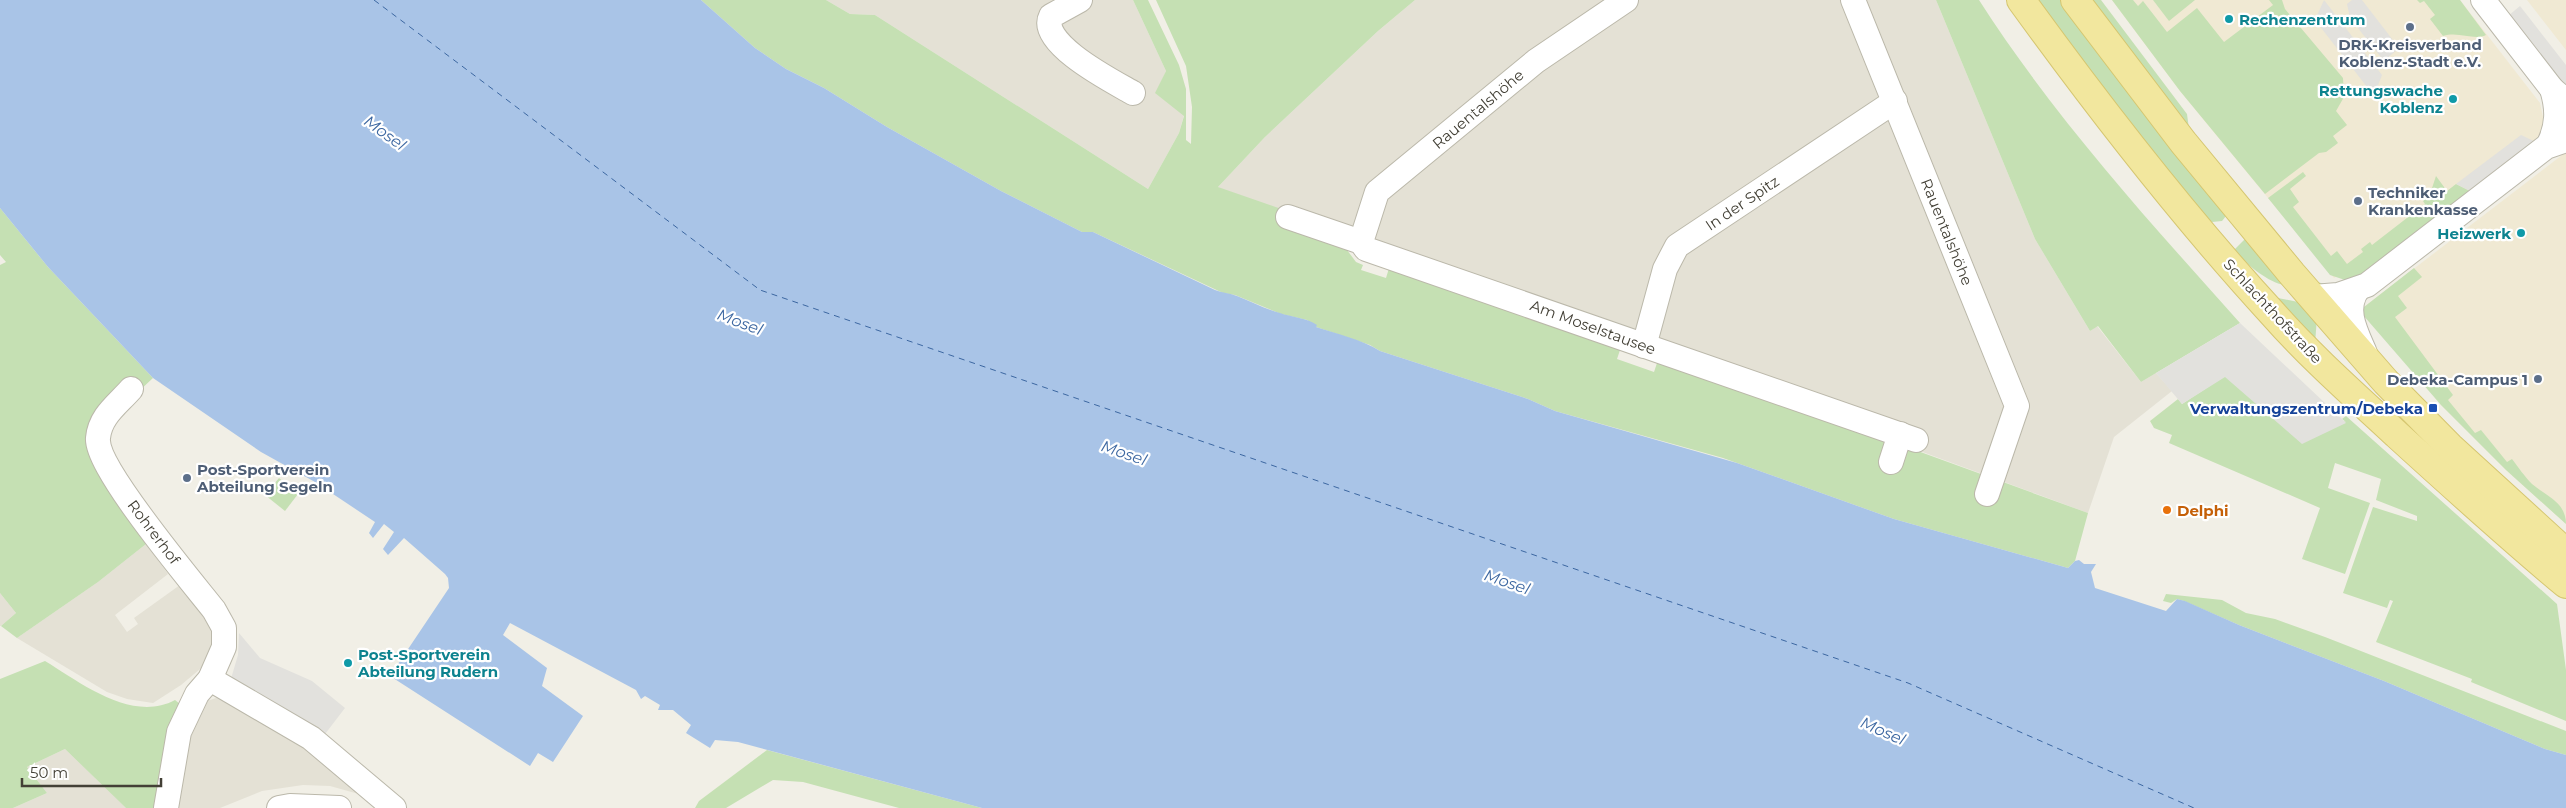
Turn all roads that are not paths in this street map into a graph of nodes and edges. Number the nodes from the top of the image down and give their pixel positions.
1 (1080, 0) edge
2 (1626, 0) edge
3 (1853, 0) edge
4 (2021, 0) edge
5 (2075, 0) edge
6 (2483, 0) edge
7 (1133, 94) dead end
8 (2559, 95) edge
9 (1895, 101) junction
10 (2558, 142) edge
11 (1288, 217) dead end
12 (2245, 217) junction
13 (1361, 242) junction
14 (2213, 246) junction
15 (2234, 270) junction
16 (2358, 289) junction
17 (2313, 298) junction
18 (2349, 340) junction
19 (1644, 346) junction
20 (2370, 363) junction
21 (131, 389) dead end
22 (2351, 392) junction
23 (1891, 462) dead end
24 (1987, 494) dead end
25 (2566, 552) edge
26 (2566, 584) edge
27 (210, 679) junction
28 (166, 808) edge
29 (279, 808) edge
30 (339, 808) edge
31 (394, 808) edge

1 - 7 street
2 - 13 street, Rauentalshöhe
3 - 9 street, Rauentalshöhe
4 - 14 main road, Schlachthofstraße
5 - 12 main road
6 - 8 street
8 - 10 street
9 - 19 street, In der Spitz
9 - 24 street, Rauentalshöhe
10 - 16 street
11 - 13 street, Am Moselstausee
12 - 14 main road
12 - 17 main road
13 - 19 street, Am Moselstausee
14 - 15 main road, Schlachthofstraße
15 - 17 main road
15 - 22 main road, Schlachthofstraße
16 - 17 street
16 - 20 street
17 - 18 main road
18 - 20 main road
18 - 22 main road
19 - 23 street, Am Moselstausee
20 - 25 main road
21 - 27 street, Rohrerhof
22 - 26 main road, Schlachthofstraße
27 - 28 street, Rohrerhof
27 - 31 street
29 - 30 street

